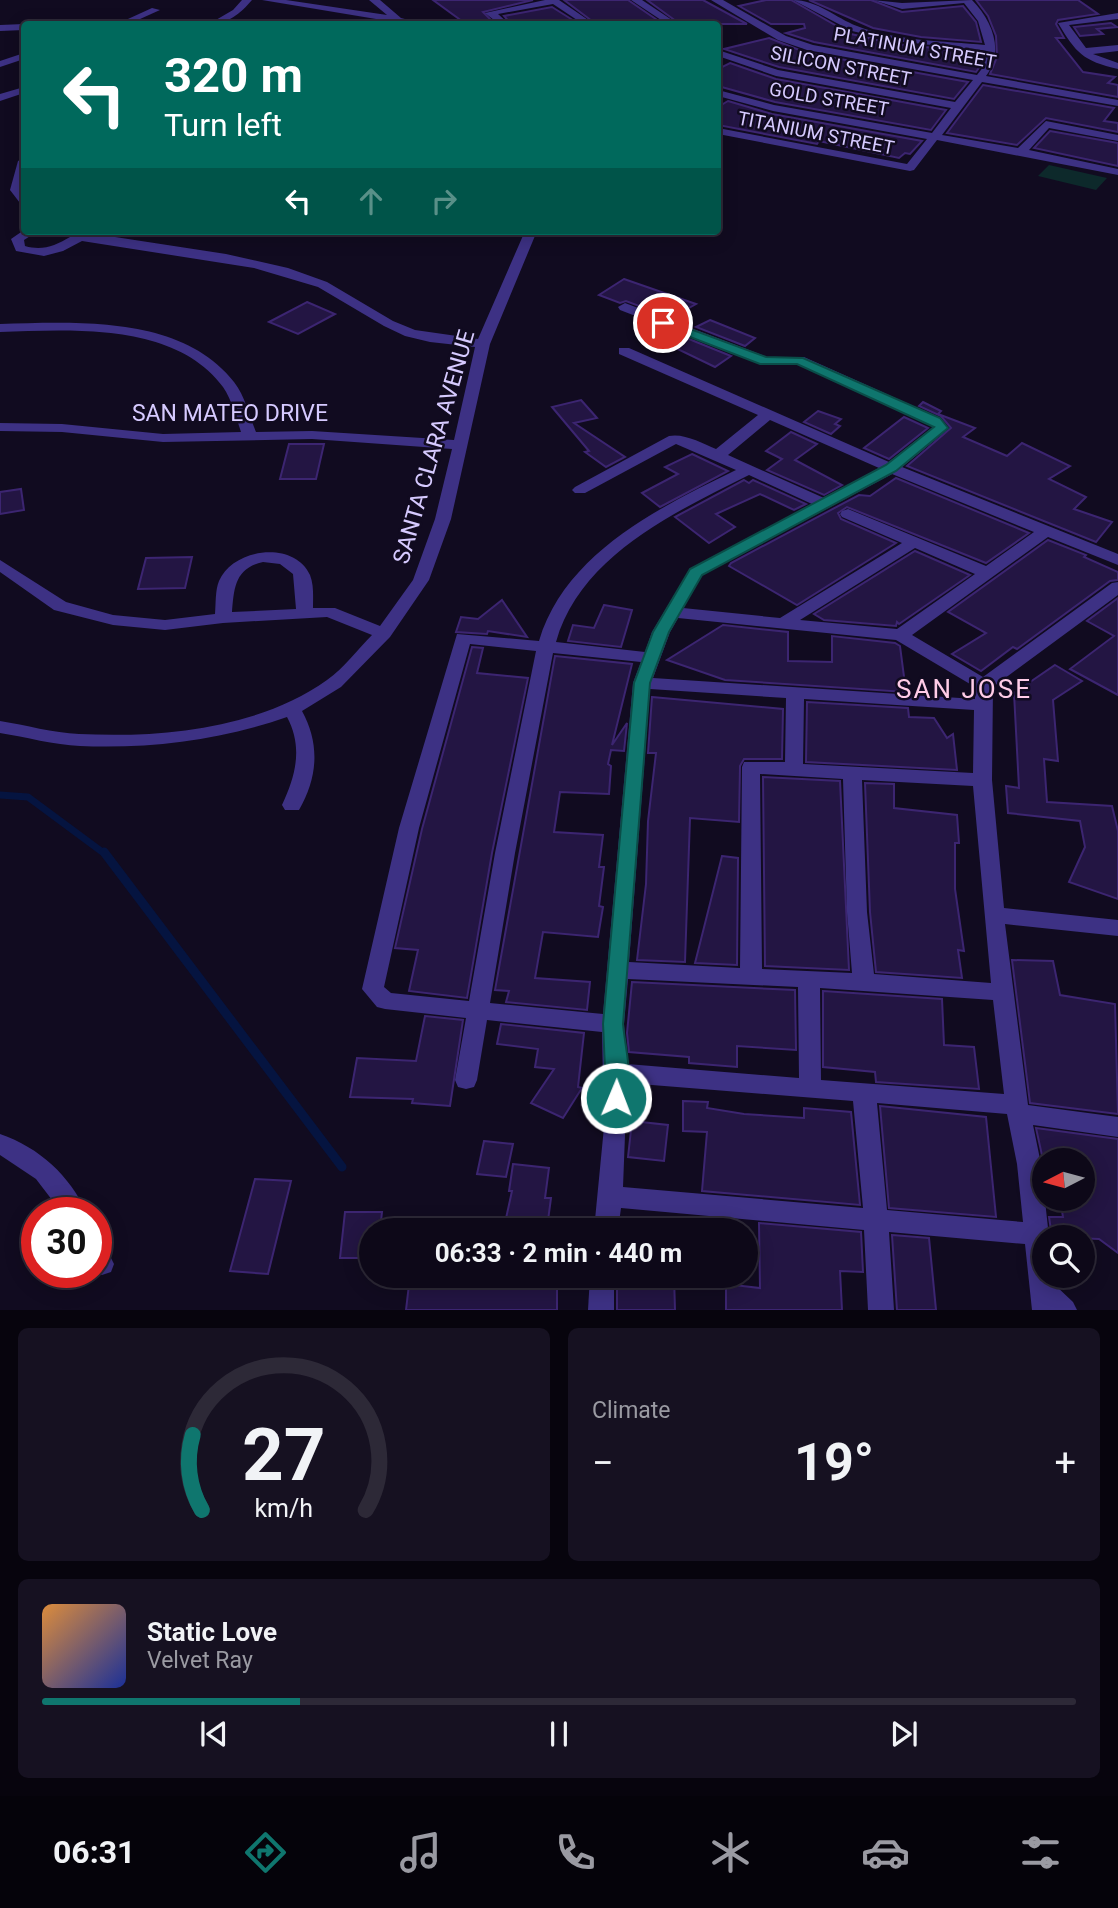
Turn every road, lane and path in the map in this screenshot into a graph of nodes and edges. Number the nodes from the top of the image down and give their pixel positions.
1 (247, 0) edge
2 (267, 0) edge
3 (374, 0) edge
4 (636, 0) edge
5 (716, 0) edge
6 (798, 0) edge
7 (878, 0) edge
8 (965, 0) edge
9 (554, 1) edge
10 (155, 10) dead end
11 (1118, 16) edge
12 (398, 20) junction
13 (129, 21) edge
14 (220, 21) edge
15 (403, 21) edge
16 (500, 21) edge
17 (584, 21) edge
18 (668, 21) edge
19 (21, 27) edge
20 (0, 28) edge
21 (1118, 48) edge
22 (991, 49) junction
23 (1081, 52) junction
24 (721, 54) edge
25 (21, 57) edge
26 (0, 64) edge
27 (1118, 65) edge
28 (981, 77) junction
29 (21, 91) edge
30 (721, 94) edge
31 (0, 98) edge
32 (1118, 103) edge
33 (959, 106) junction
34 (721, 132) edge
35 (935, 136) junction
36 (1118, 138) edge
37 (1021, 152) junction
38 (21, 172) edge
39 (1118, 172) edge
40 (21, 196) edge
41 (25, 235) edge
42 (75, 235) edge
43 (529, 235) edge
44 (80, 237) junction
45 (625, 307) dead end
46 (0, 328) edge
47 (484, 344) junction
48 (624, 351) dead end
49 (769, 414) junction
50 (0, 427) edge
51 (249, 434) junction
52 (460, 445) junction
53 (717, 456) junction
54 (891, 468) junction
55 (748, 470) junction
56 (580, 490) dead end
57 (823, 503) junction
58 (848, 514) dead end
59 (1046, 531) junction
60 (914, 542) junction
61 (1118, 560) edge
62 (0, 565) edge
63 (987, 573) junction
64 (1118, 587) edge
65 (305, 612) junction
66 (672, 612) junction
67 (223, 618) junction
68 (783, 624) junction
69 (384, 633) junction
70 (901, 635) junction
71 (546, 646) junction
72 (652, 658) junction
73 (642, 683) junction
74 (984, 685) junction
75 (795, 694) junction
76 (984, 705) junction
77 (292, 709) junction
78 (0, 727) edge
79 (794, 768) junction
80 (852, 772) junction
81 (982, 780) junction
82 (292, 805) dead end
83 (994, 915) junction
84 (1118, 928) edge
85 (618, 970) junction
86 (751, 978) junction
87 (809, 980) junction
88 (863, 982) junction
89 (1003, 992) junction
90 (477, 1011) junction
91 (613, 1024) junction
92 (618, 1073) junction
93 (466, 1080) dead end
94 (810, 1087) junction
95 (864, 1092) junction
96 (1018, 1109) junction
97 (1118, 1127) edge
98 (0, 1144) edge
99 (64, 1197) edge
100 (612, 1197) junction
101 (608, 1218) edge
102 (876, 1218) junction
103 (1034, 1225) edge
104 (1032, 1234) edge
105 (602, 1288) edge
106 (1043, 1299) edge
107 (601, 1310) edge
108 (881, 1310) edge
109 (1064, 1310) edge

1 - 14 street
2 - 12 street
3 - 12 street
4 - 18 street
5 - 28 street, PLATINUM STREET
6 - 22 street
7 - 8 street
8 - 22 street
9 - 16 street
9 - 17 street
10 - 13 street
11 - 23 street
12 - 15 street
19 - 20 street
21 - 23 street
22 - 28 street
23 - 27 street
24 - 33 street, SILICON STREET
25 - 26 street
28 - 32 street, PLATINUM STREET
28 - 33 street
29 - 31 street
30 - 35 street, GOLD STREET
33 - 35 street
34 - 35 street, TITANIUM STREET
35 - 37 street, GOLD STREET
36 - 37 street
37 - 39 street, GOLD STREET
38 - 40 street
41 - 44 street
42 - 44 street
43 - 47 street, SANTA CLARA AVENUE
44 - 47 street
45 - 54 street
46 - 51 street
47 - 52 street, SANTA CLARA AVENUE
48 - 49 street
49 - 53 street
49 - 54 street
50 - 51 street, SAN MATEO DRIVE
51 - 52 street, SAN MATEO DRIVE
52 - 69 street, SANTA CLARA AVENUE
53 - 55 street
53 - 56 street
54 - 57 street
54 - 59 street
55 - 57 street
55 - 71 street
57 - 66 street
58 - 60 street
59 - 61 street
59 - 63 street
60 - 63 street
60 - 68 street
62 - 67 street
63 - 70 street
64 - 74 street
65 - 67 street
65 - 67 street
65 - 69 street
66 - 68 street
66 - 72 street
68 - 70 street
69 - 77 street, SANTA CLARA AVENUE
70 - 74 street
71 - 72 street
71 - 90 street
71 - 90 street
72 - 73 street
73 - 75 street
73 - 85 street
74 - 76 street
75 - 76 street
75 - 79 street
76 - 81 street
77 - 78 street, SANTA CLARA AVENUE
77 - 82 street
79 - 80 street
79 - 86 street
80 - 81 street
80 - 88 street
81 - 83 street
83 - 84 street
83 - 89 street
85 - 86 street
85 - 91 street
86 - 87 street
87 - 88 street
87 - 94 street
88 - 89 street
89 - 96 street
90 - 91 street
90 - 93 street
91 - 92 street
92 - 94 street
92 - 100 street
94 - 95 street
95 - 96 street
95 - 102 street
96 - 97 street
96 - 103 street
98 - 99 street
100 - 101 street
100 - 102 street
102 - 104 street
102 - 108 street
105 - 107 street
106 - 109 street

